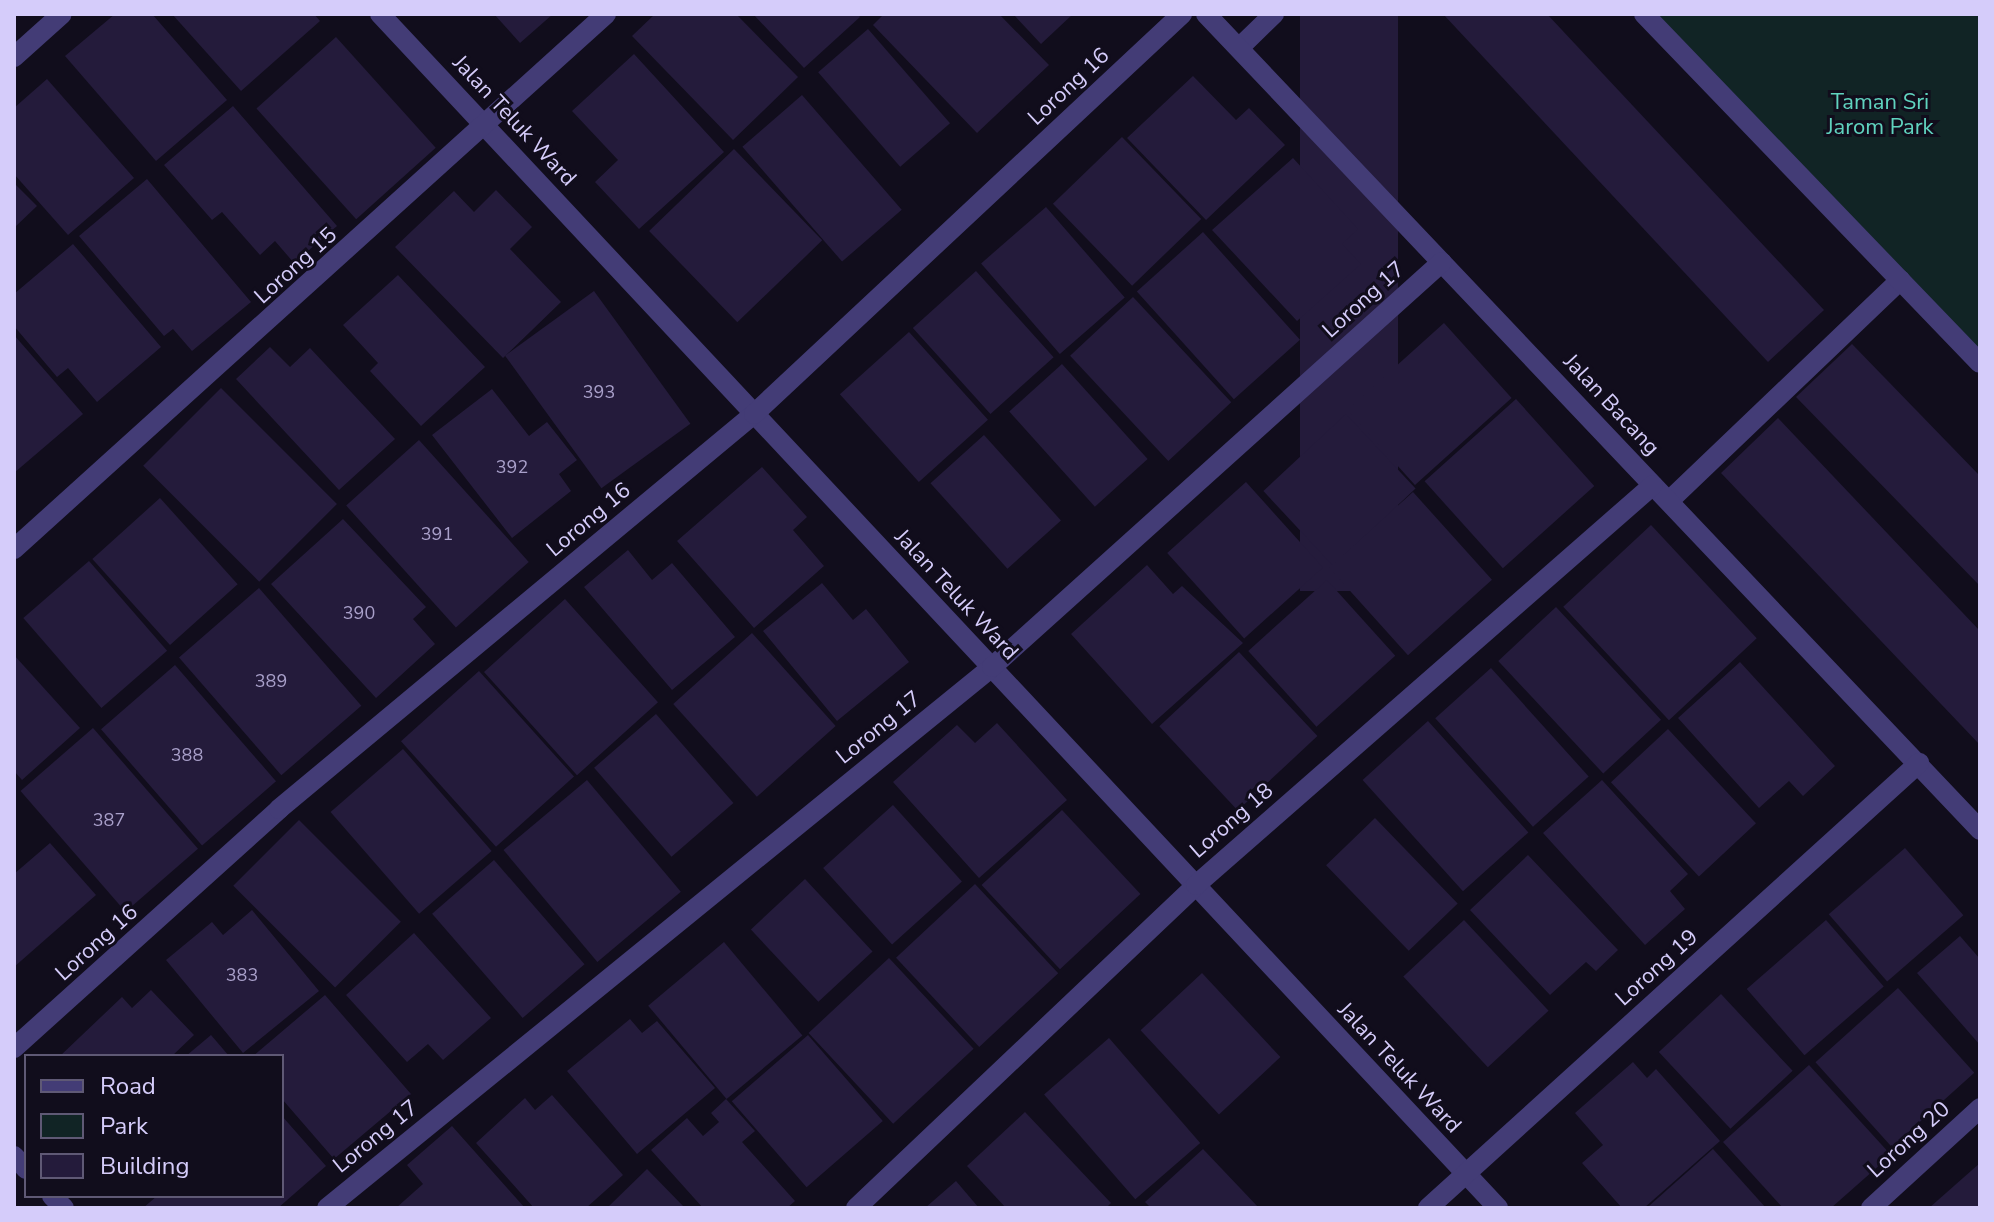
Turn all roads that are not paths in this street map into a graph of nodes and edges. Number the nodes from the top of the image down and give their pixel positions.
1 (62, 14) edge
2 (380, 14) edge
3 (606, 14) edge
4 (1182, 14) edge
5 (1206, 14) edge
6 (1274, 14) edge
7 (1644, 14) edge
8 (1239, 48) junction
9 (14, 57) edge
10 (487, 127) junction
11 (1442, 262) junction
12 (1900, 280) junction
13 (1980, 363) edge
14 (754, 414) junction
15 (1653, 485) junction
16 (1669, 501) junction
17 (14, 549) edge
18 (992, 667) junction
19 (1919, 763) junction
20 (1980, 830) edge
21 (1196, 885) junction
22 (14, 1048) edge
23 (1980, 1108) edge
24 (1466, 1174) junction
25 (327, 1208) edge
26 (856, 1208) edge
27 (1428, 1208) edge
28 (1498, 1208) edge
29 (1871, 1208) edge

1 - 9 street
2 - 10 street, Jalan Teluk Ward
3 - 10 street, Lorong 15
4 - 14 street, Lorong 16
5 - 8 street, Jalan Bacang
6 - 8 street
7 - 12 street
8 - 11 street, Jalan Bacang
10 - 14 street, Jalan Teluk Ward
10 - 17 street, Lorong 15
11 - 15 street, Jalan Bacang
11 - 18 street, Lorong 17
12 - 13 street
12 - 16 street
14 - 18 street, Jalan Teluk Ward
14 - 22 street, Lorong 16
15 - 16 street, Jalan Bacang
15 - 21 street, Lorong 18
16 - 19 street, Jalan Bacang
18 - 21 street, Jalan Teluk Ward
18 - 25 street, Lorong 17
19 - 20 street, Jalan Bacang
19 - 24 street, Lorong 19
21 - 24 street, Jalan Teluk Ward
21 - 26 street, Lorong 18
23 - 29 street, Lorong 20
24 - 27 street, Lorong 19
24 - 28 street, Jalan Teluk Ward

